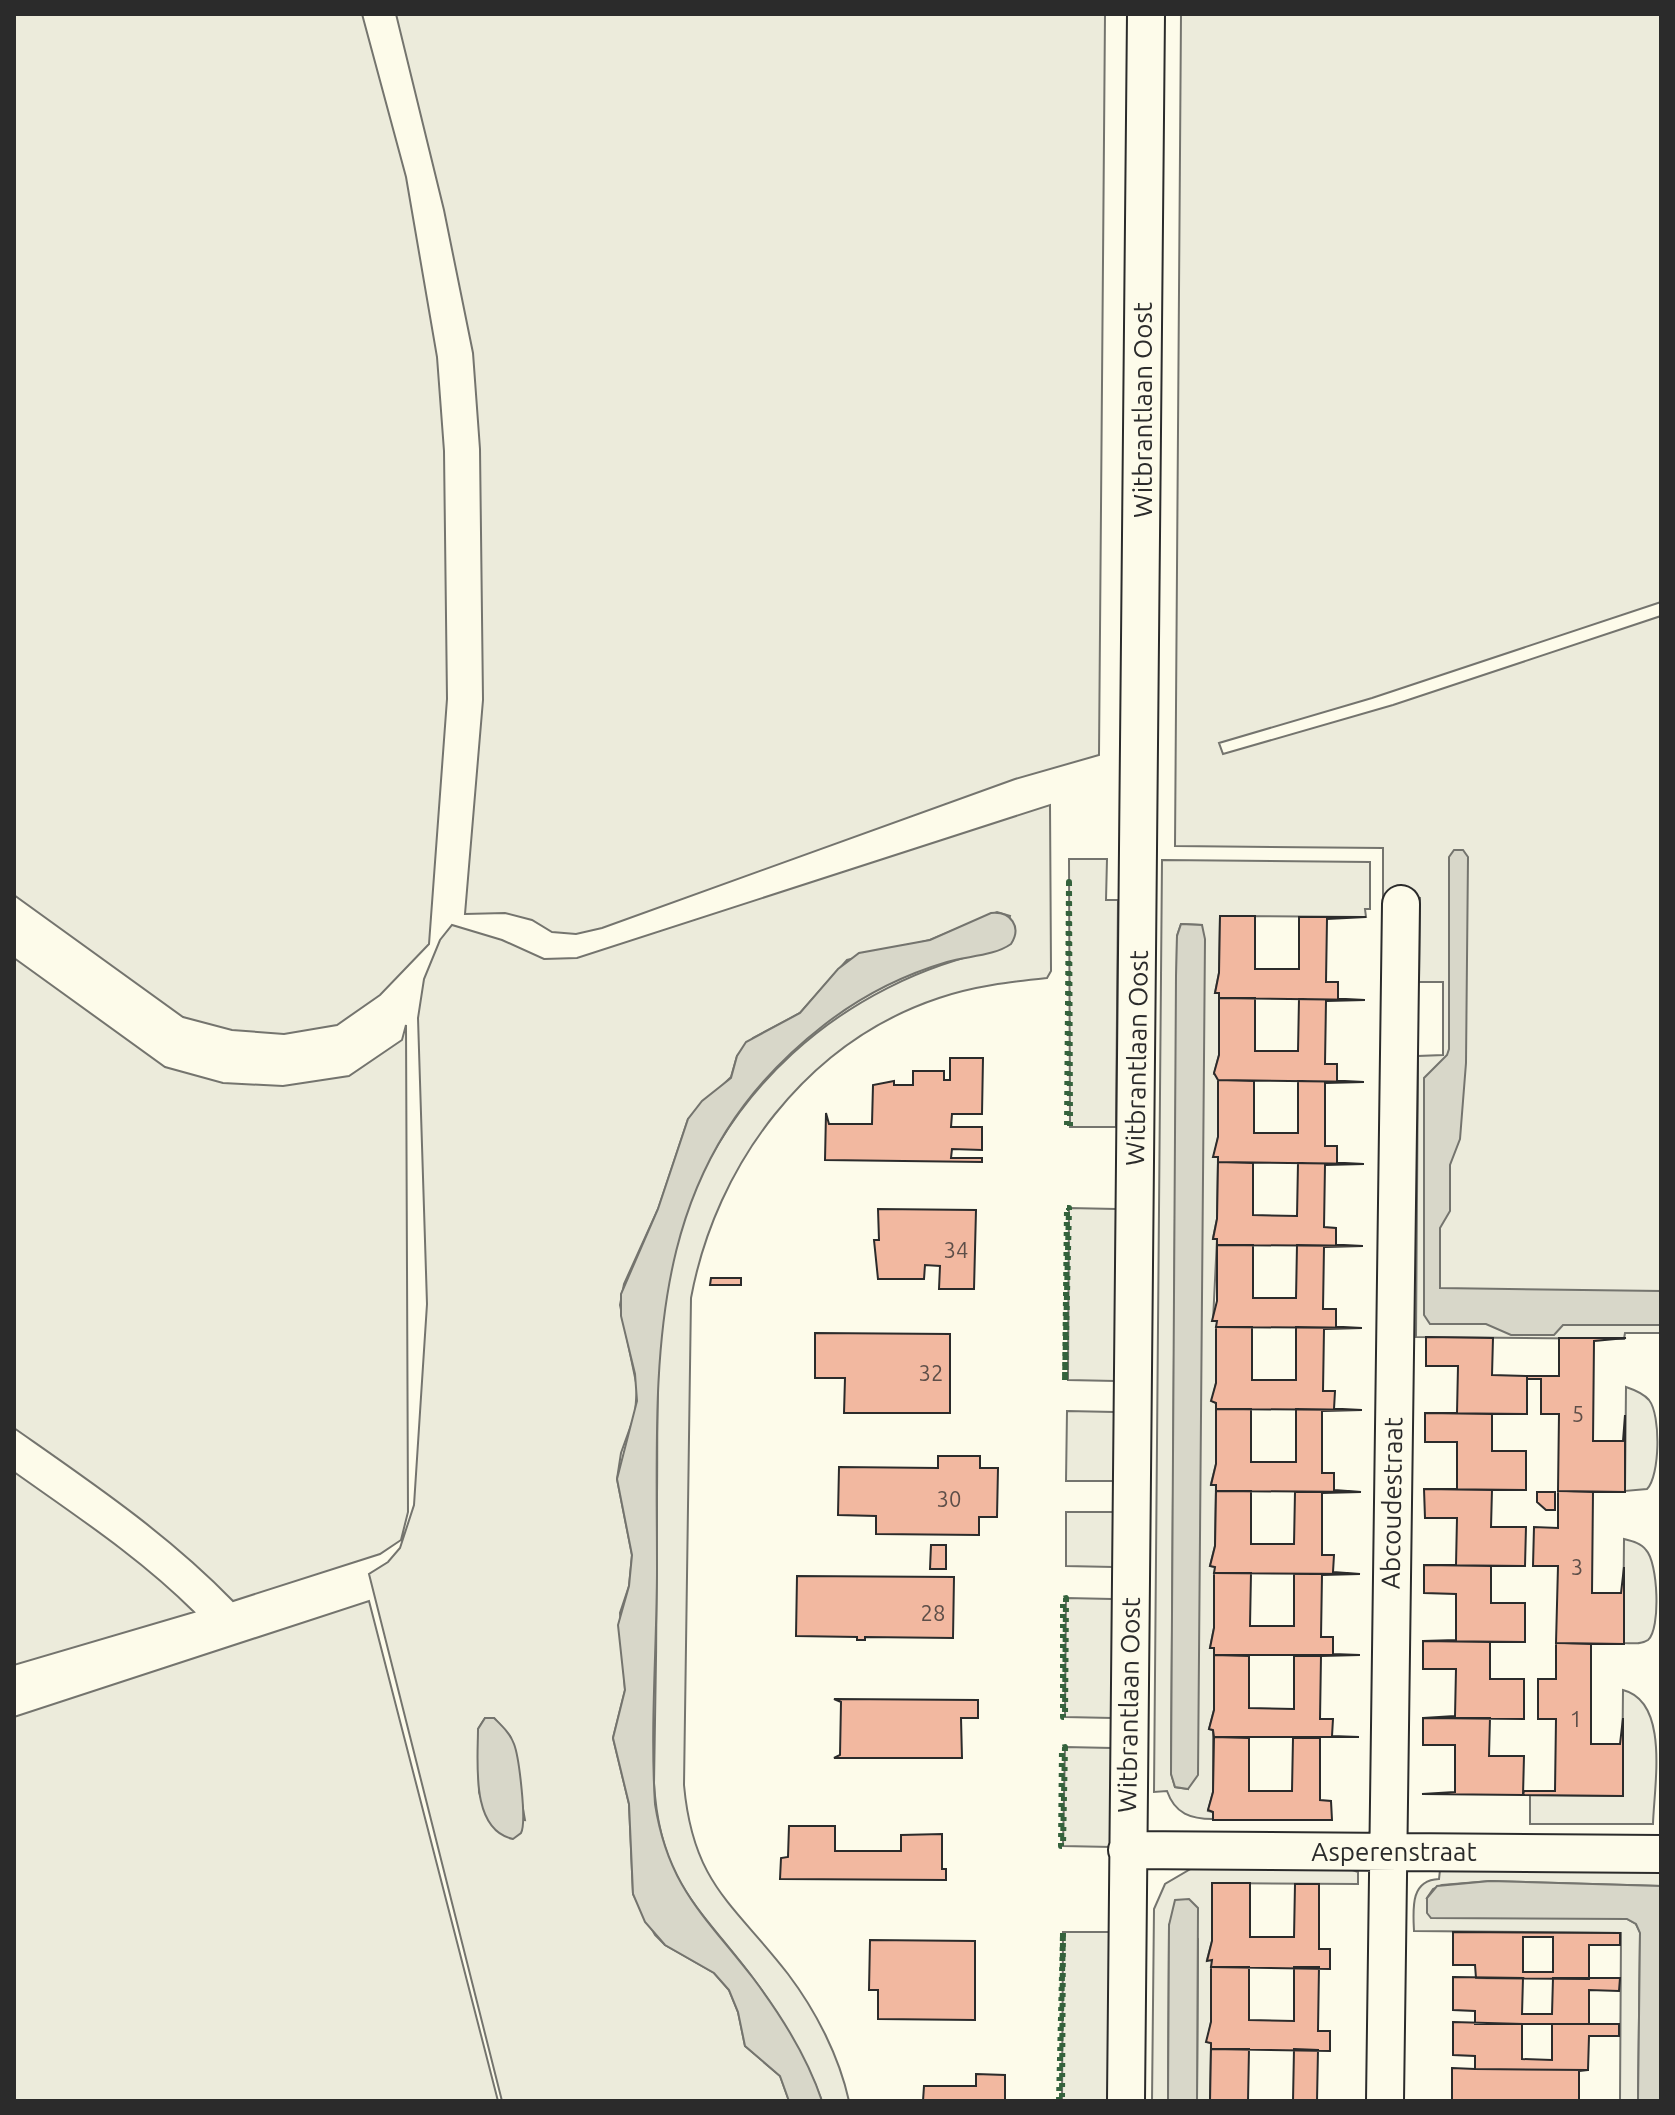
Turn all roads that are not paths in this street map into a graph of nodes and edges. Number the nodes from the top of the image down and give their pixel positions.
1 (1146, 14) edge
2 (1401, 904) dead end
3 (1127, 1850) junction
4 (1387, 1852) junction
5 (1661, 1854) edge
6 (1126, 2101) edge
7 (1385, 2101) edge

1 - 3 street, Witbrantlaan Oost
2 - 4 street, Abcoudestraat
3 - 4 street, Asperenstraat
3 - 6 street, Witbrantlaan Oost
4 - 5 street, Asperenstraat
4 - 7 street, Abcoudestraat

